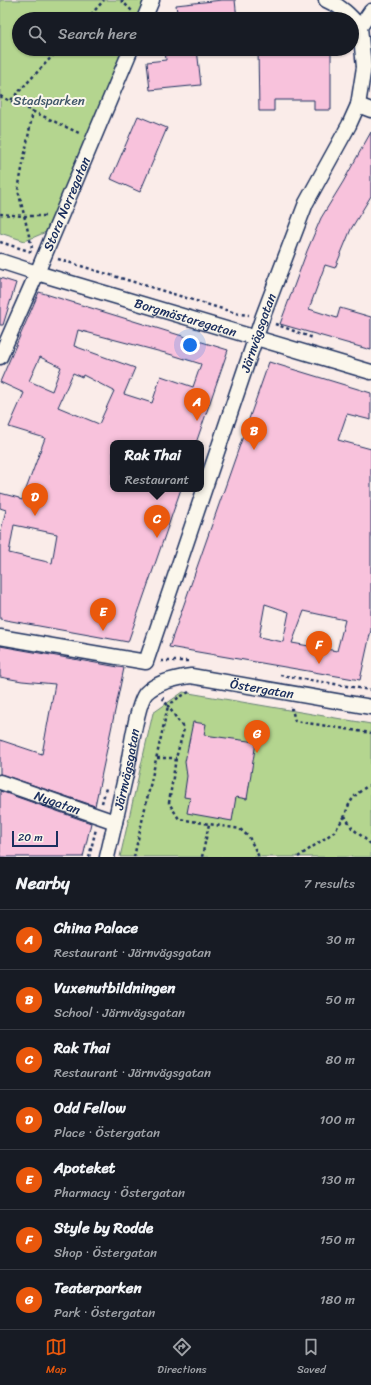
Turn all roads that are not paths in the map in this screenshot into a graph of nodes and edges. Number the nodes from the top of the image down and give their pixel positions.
1 (152, 0) edge
2 (326, 0) edge
3 (371, 11) edge
4 (144, 12) edge
5 (346, 12) edge
6 (360, 27) joint
7 (128, 56) edge
8 (364, 107) edge
9 (0, 261) edge
10 (37, 273) junction
11 (256, 339) junction
12 (0, 357) edge
13 (371, 372) edge
14 (204, 492) edge
15 (204, 492) edge
16 (0, 637) edge
17 (155, 686) joint
18 (371, 707) edge
19 (0, 782) edge
20 (115, 822) junction
21 (107, 857) edge

1 - 4 street
2 - 5 street
3 - 6 street
6 - 8 street, Järnvägsgatan
7 - 10 street, Stora Norregatan
8 - 11 street, Järnvägsgatan
9 - 10 street, Borgmästaregatan
10 - 11 street, Borgmästaregatan
10 - 12 street, Stora Norregatan
11 - 13 street, Borgmästaregatan
11 - 14 street, Järnvägsgatan
15 - 16 street, Järnvägsgatan
17 - 18 street, Östergatan
17 - 20 street, Järnvägsgatan
19 - 20 street, Nygatan
20 - 21 street, Järnvägsgatan

